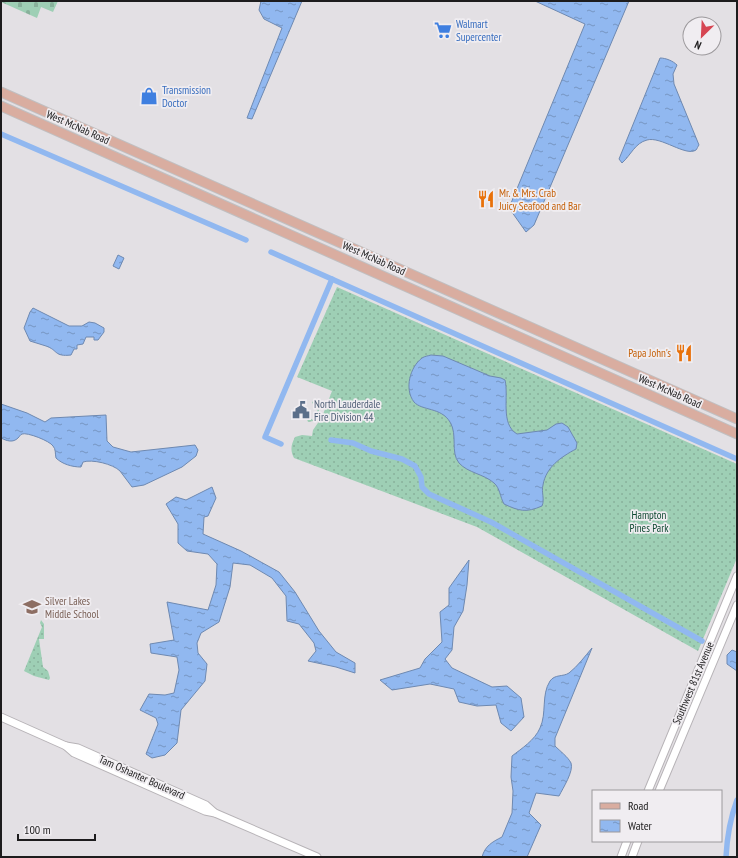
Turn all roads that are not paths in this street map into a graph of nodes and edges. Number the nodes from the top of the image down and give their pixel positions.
1 (1, 92) edge
2 (1, 106) edge
3 (361, 266) junction
4 (419, 278) junction
5 (658, 384) junction
6 (652, 396) junction
7 (737, 419) edge
8 (737, 434) edge
9 (737, 576) edge
10 (737, 604) edge
11 (1, 717) edge
12 (648, 790) edge
13 (659, 790) edge
14 (628, 842) edge
15 (638, 842) edge
16 (317, 857) edge
17 (621, 857) edge
18 (632, 857) edge

1 - 4 main road, West McNab Road
2 - 3 main road, West McNab Road
3 - 4 main road
3 - 6 main road, West McNab Road
4 - 5 main road, West McNab Road
5 - 6 main road
5 - 7 main road, West McNab Road
6 - 8 main road, West McNab Road
9 - 12 street, Southwest 81st Avenue
10 - 13 street, Southwest 81st Avenue
11 - 16 street, Tam Oshanter Boulevard
14 - 17 street
15 - 18 street

